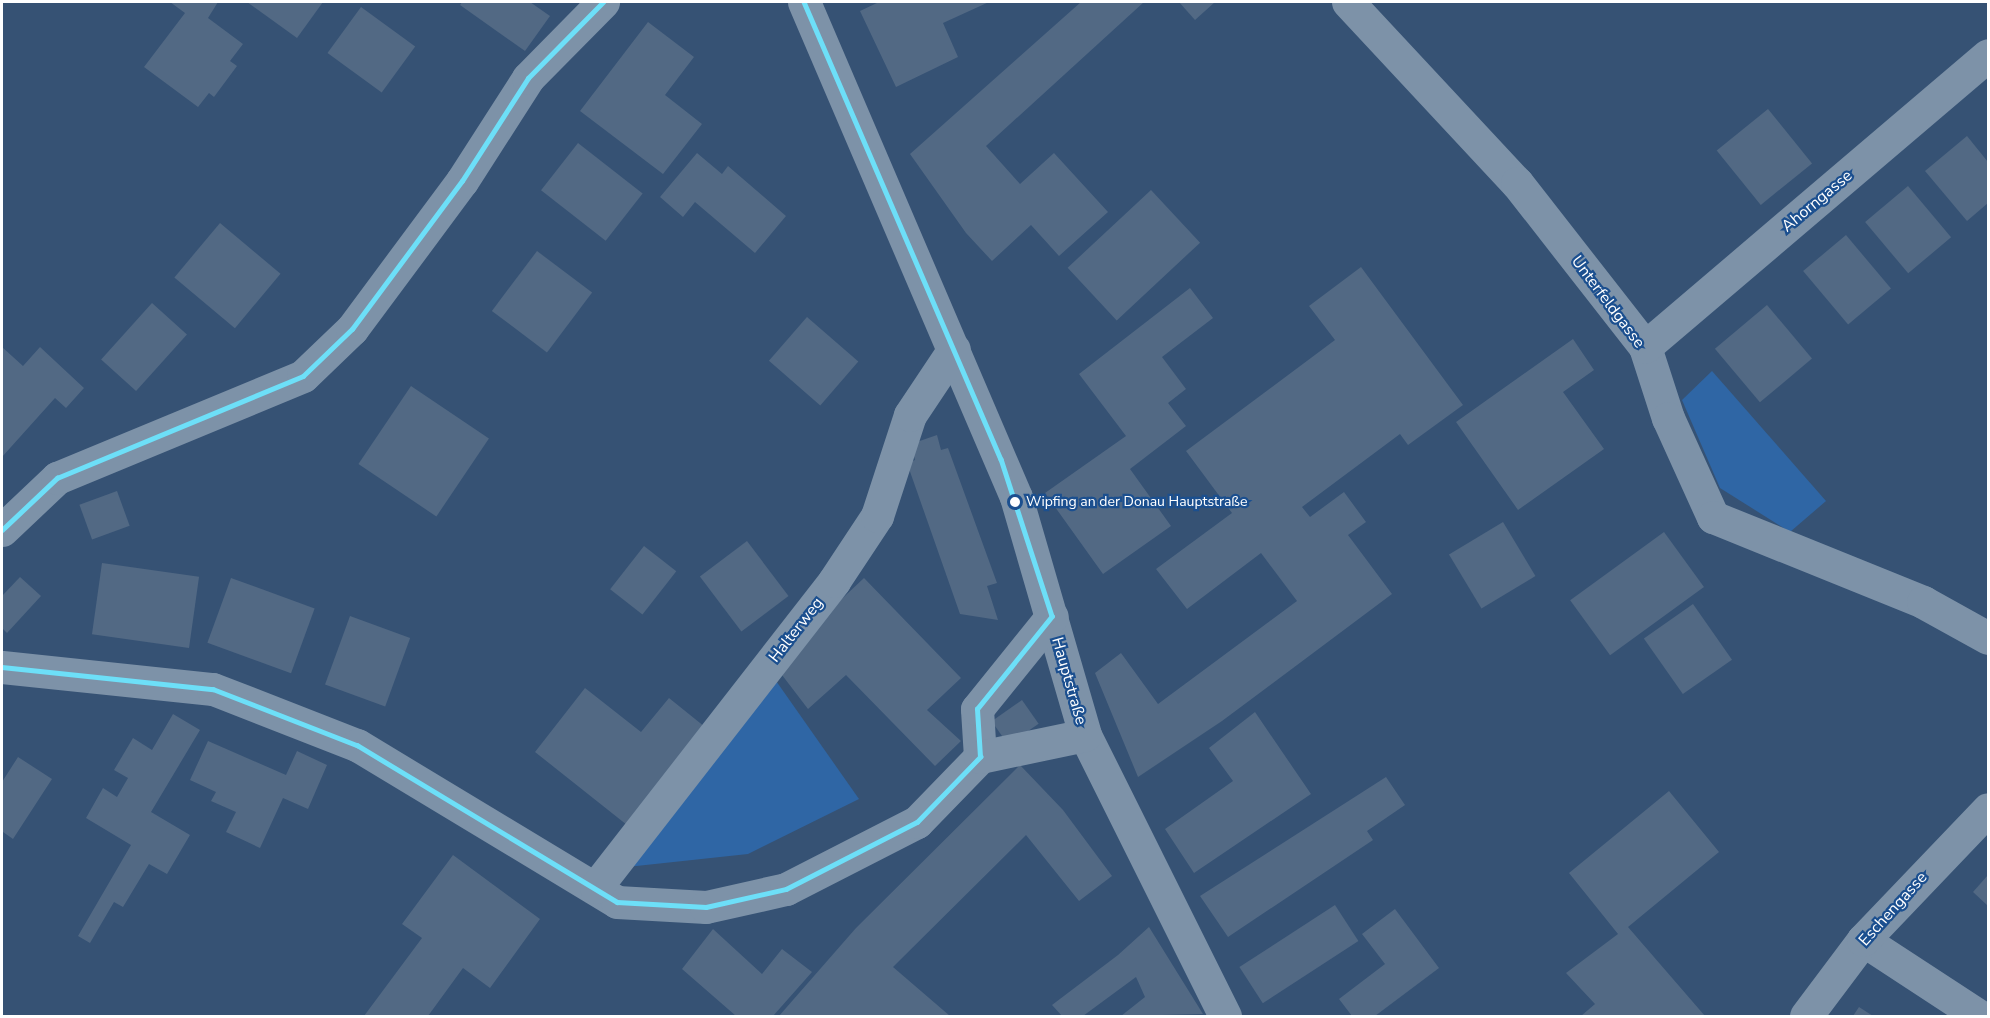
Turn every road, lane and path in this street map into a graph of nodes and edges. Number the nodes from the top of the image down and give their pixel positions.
1 (603, 2) edge
2 (804, 2) edge
3 (1348, 2) edge
4 (1989, 55) edge
5 (1645, 347) junction
6 (954, 349) junction
7 (2, 530) edge
8 (1052, 616) junction
9 (1989, 638) edge
10 (2, 667) edge
11 (1084, 735) junction
12 (980, 757) junction
13 (1989, 809) edge
14 (596, 887) junction
15 (1863, 940) junction
16 (1225, 1017) edge
17 (1806, 1017) edge
18 (1979, 1017) edge

1 - 7 street
2 - 6 street, Hauptstraße
3 - 5 street, Unterfeldgasse
4 - 5 street, Ahorngasse
5 - 9 street, Unterfeldgasse
6 - 8 street, Hauptstraße
6 - 14 street, Halterweg
8 - 11 street, Hauptstraße
8 - 12 street
10 - 14 street
11 - 12 street
11 - 16 street, Hauptstraße
12 - 14 street
13 - 15 street, Eschengasse
15 - 17 street, Eschengasse
15 - 18 street

